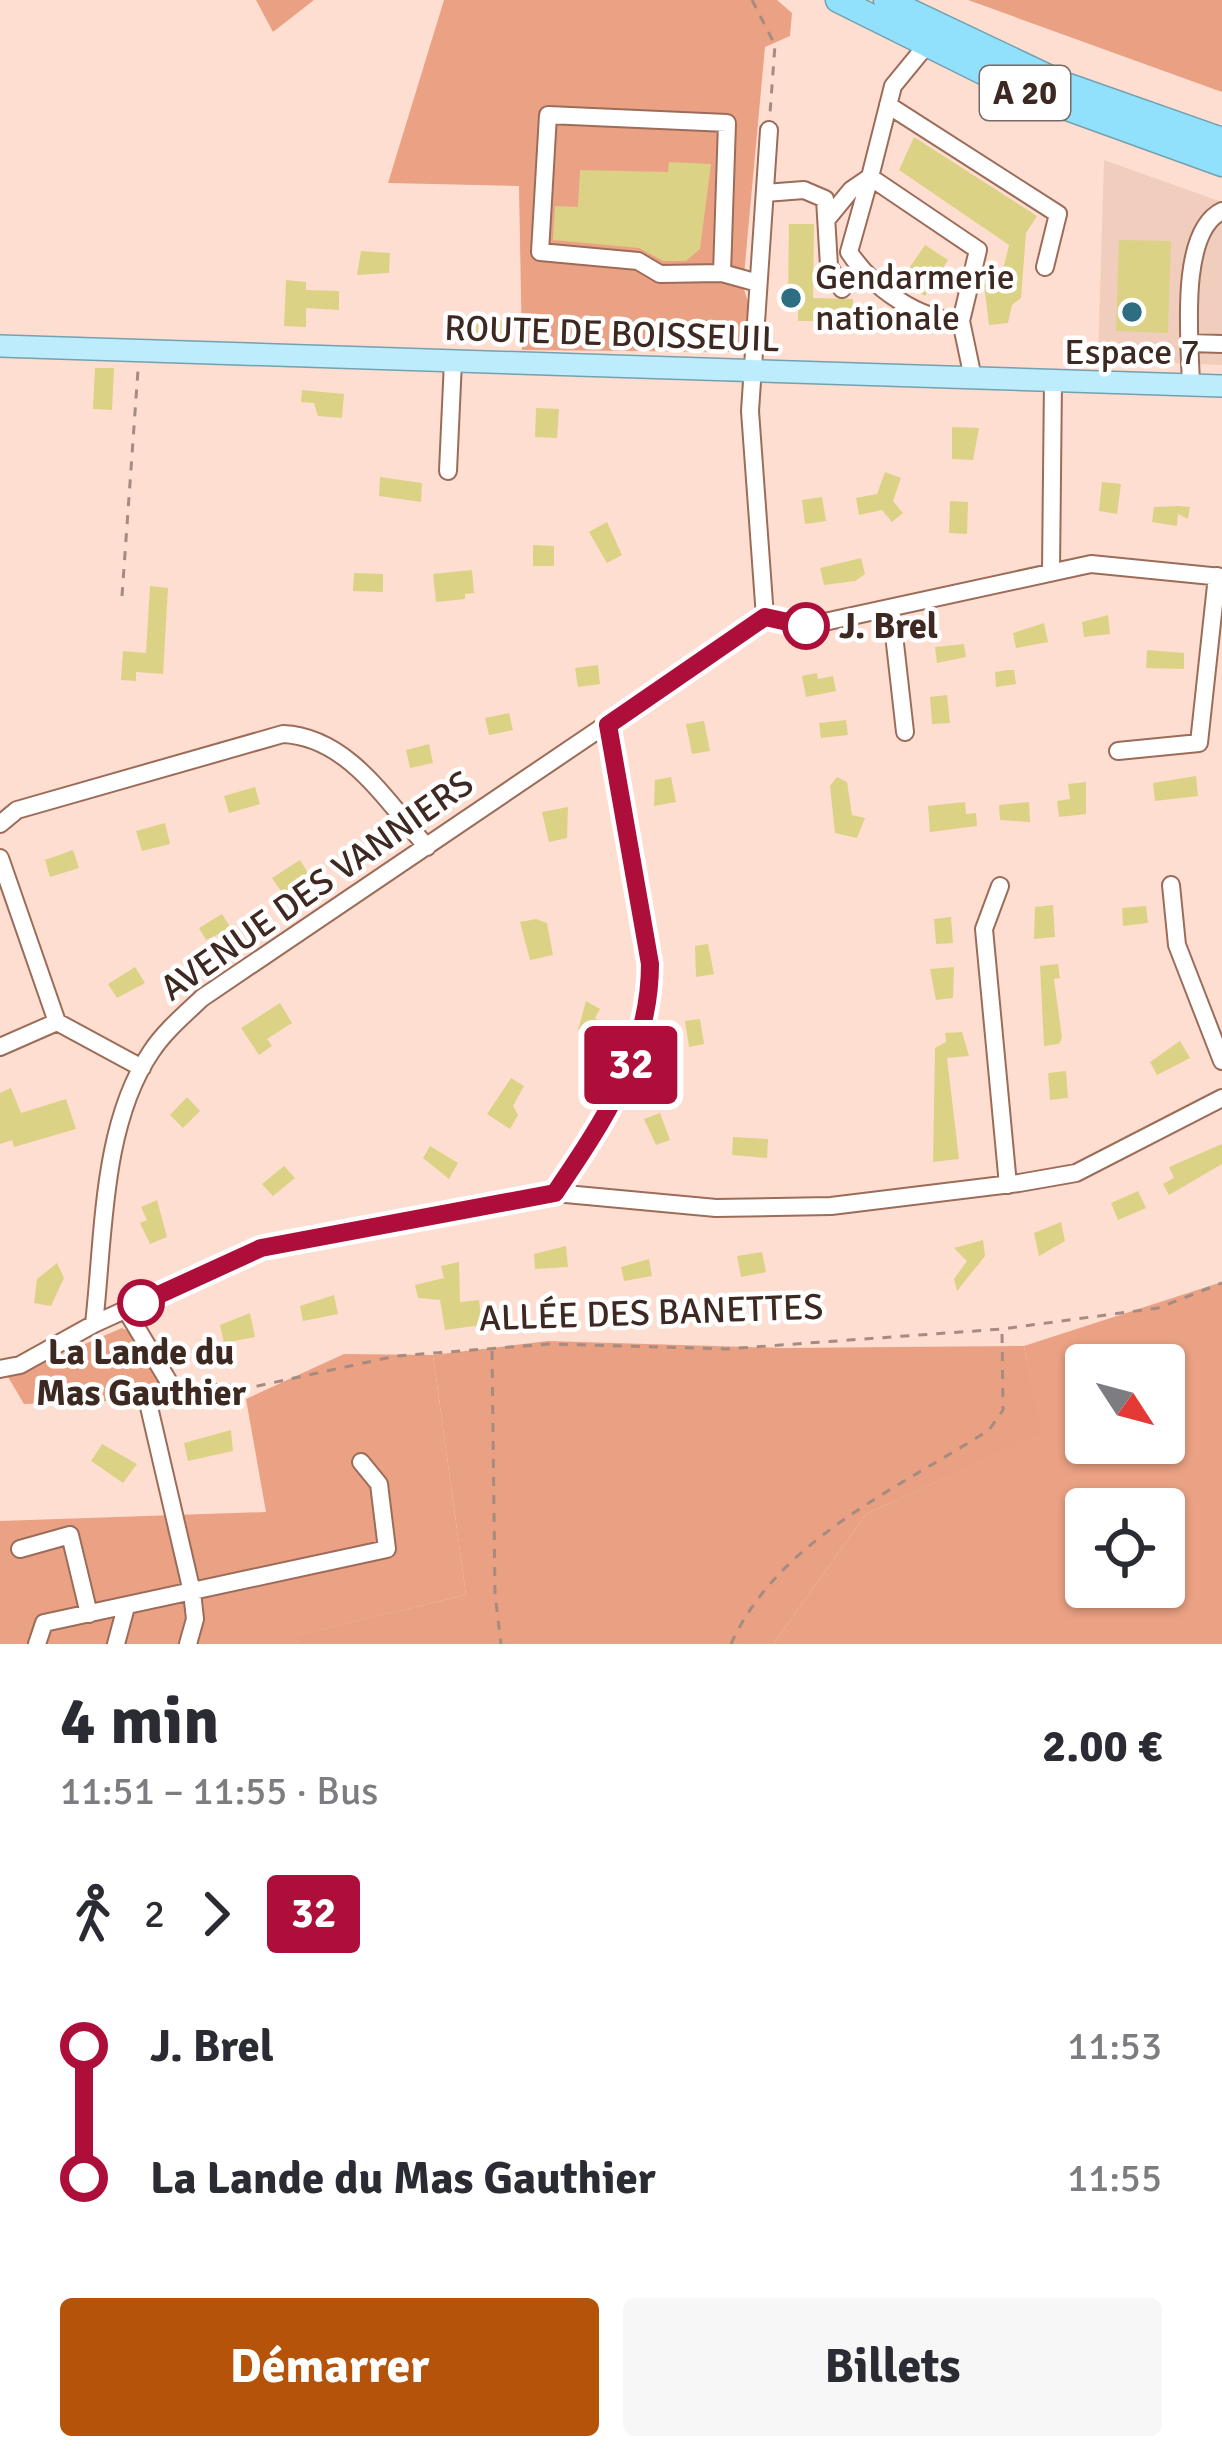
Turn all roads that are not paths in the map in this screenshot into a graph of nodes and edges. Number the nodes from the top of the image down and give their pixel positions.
1 (838, 0) edge
2 (886, 0) edge
3 (925, 47) junction
4 (888, 105) junction
5 (769, 130) road end
6 (1222, 140) edge
7 (1222, 164) edge
8 (870, 177) junction
9 (765, 193) junction
10 (1222, 212) edge
11 (828, 218) junction
12 (1045, 267) dead end
13 (722, 273) junction
14 (758, 283) junction
15 (842, 289) dead end
16 (961, 321) junction
17 (1190, 343) junction
18 (1222, 344) edge
19 (0, 346) edge
20 (453, 361) junction
21 (752, 371) junction
22 (973, 379) junction
23 (1053, 380) junction
24 (1191, 385) junction
25 (1222, 386) edge
26 (448, 471) dead end
27 (1051, 571) junction
28 (1220, 577) edge
29 (891, 608) junction
30 (765, 617) junction
31 (608, 725) junction
32 (905, 732) dead end
33 (1118, 751) dead end
34 (0, 824) edge
35 (427, 847) junction
36 (0, 858) edge
37 (1171, 885) dead end
38 (1000, 886) dead end
39 (57, 1022) junction
40 (0, 1047) edge
41 (1222, 1061) edge
42 (142, 1068) junction
43 (1222, 1098) edge
44 (1008, 1185) junction
45 (555, 1193) junction
46 (126, 1310) junction
47 (94, 1324) junction
48 (0, 1369) edge
49 (226, 1393) road end
50 (176, 1394) junction
51 (362, 1462) dead end
52 (20, 1549) dead end
53 (192, 1592) junction
54 (126, 1607) junction
55 (89, 1614) junction
56 (37, 1644) edge
57 (116, 1644) edge
58 (188, 1644) edge

1 - 3 highway, A 20
2 - 6 highway, A 20
3 - 4 street
3 - 7 highway, A 20
4 - 8 street
4 - 12 street
5 - 9 street
8 - 11 street
8 - 16 street
8 - 16 street
9 - 11 street
9 - 14 street
10 - 17 street
11 - 15 street
13 - 13 street
13 - 14 street
14 - 21 street
16 - 22 street
17 - 18 street
17 - 24 street
19 - 20 main road, ROUTE DE BOISSEUIL
20 - 21 main road, ROUTE DE BOISSEUIL
20 - 26 street
21 - 22 main road, ROUTE DE BOISSEUIL
21 - 30 street
22 - 23 main road, ROUTE DE BOISSEUIL
23 - 24 main road, ROUTE DE BOISSEUIL
23 - 27 street
24 - 25 main road, ROUTE DE BOISSEUIL
27 - 28 street
27 - 29 street
28 - 33 street
29 - 30 street
29 - 32 street
30 - 31 street, AVENUE DES VANNIERS
31 - 35 street, AVENUE DES VANNIERS
31 - 45 street
34 - 35 street
35 - 42 street, AVENUE DES VANNIERS
36 - 39 street
37 - 41 street
38 - 44 street
39 - 40 street
39 - 42 street
42 - 47 street, AVENUE DES VANNIERS
43 - 44 street
44 - 45 street
45 - 46 street
46 - 47 street
46 - 50 street
47 - 48 street
49 - 50 street
50 - 53 street
51 - 53 street
52 - 55 street
53 - 54 street
53 - 58 street
54 - 55 street
54 - 57 street
55 - 56 street

